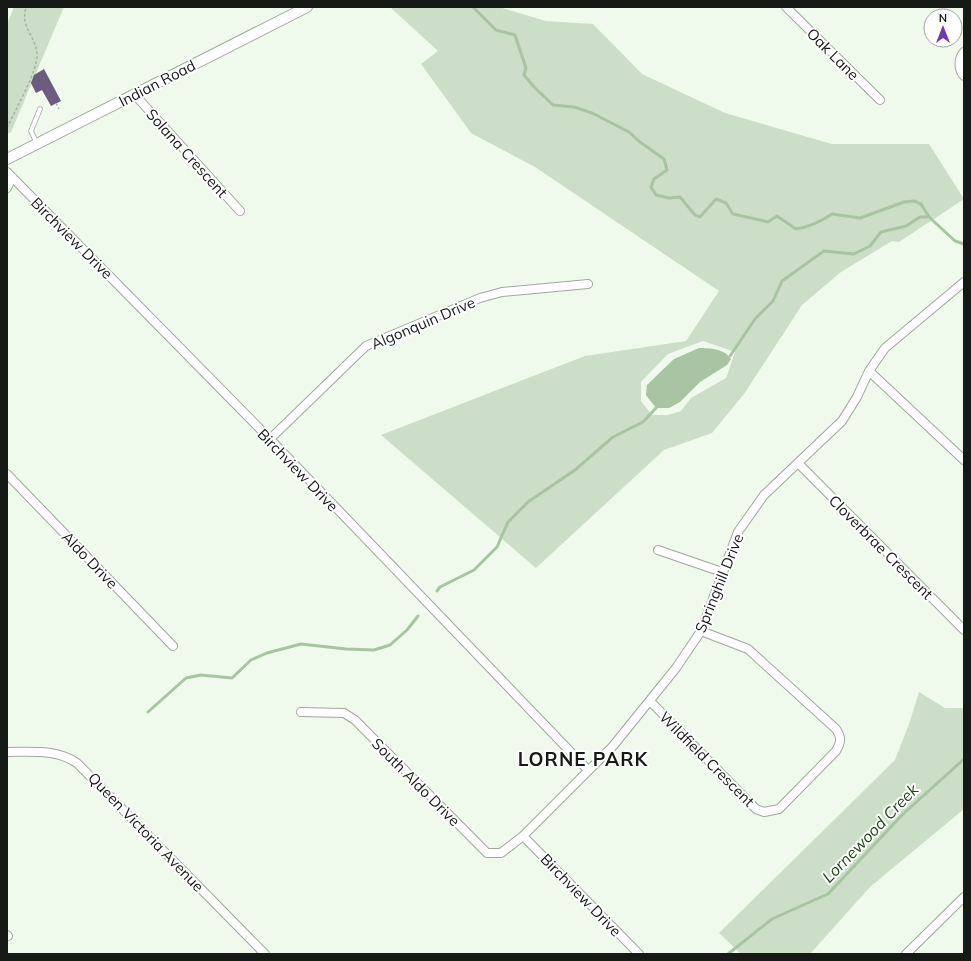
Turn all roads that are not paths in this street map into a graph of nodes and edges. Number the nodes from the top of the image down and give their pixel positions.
1 (307, 7) edge
2 (786, 7) edge
3 (964, 52) edge
4 (964, 76) edge
5 (135, 95) junction
6 (880, 100) dead end
7 (40, 109) dead end
8 (37, 144) junction
9 (7, 159) edge
10 (9, 174) edge
11 (7, 188) edge
12 (240, 211) dead end
13 (964, 282) edge
14 (588, 284) dead end
15 (869, 371) junction
16 (270, 439) junction
17 (964, 460) edge
18 (798, 464) junction
19 (7, 474) edge
20 (658, 550) dead end
21 (722, 572) junction
22 (964, 630) edge
23 (701, 631) junction
24 (173, 646) dead end
25 (650, 701) junction
26 (301, 712) dead end
27 (7, 752) edge
28 (588, 770) junction
29 (523, 836) junction
30 (964, 897) edge
31 (911, 952) edge
32 (265, 954) edge
33 (638, 954) edge

1 - 5 street, Indian Road
2 - 6 street, Oak Lane
3 - 4 street
5 - 8 street, Indian Road
5 - 12 street, Solana Crescent
7 - 8 lane
8 - 9 street, Indian Road
10 - 11 street
10 - 16 street, Birchview Drive
13 - 15 street, Springhill Drive
14 - 16 street, Algonquin Drive
15 - 17 street
15 - 18 street, Springhill Drive
16 - 28 street, Birchview Drive
18 - 21 street, Springhill Drive
18 - 22 street, Cloverbrae Crescent
19 - 24 street, Aldo Drive
20 - 21 street
21 - 23 street, Springhill Drive
23 - 25 street, Springhill Drive
23 - 25 street, Wildfield Crescent
25 - 28 street, Springhill Drive
26 - 29 street, South Aldo Drive
27 - 32 street, Queen Victoria Avenue
28 - 29 street, Springhill Drive
29 - 33 street, Birchview Drive
30 - 31 street

